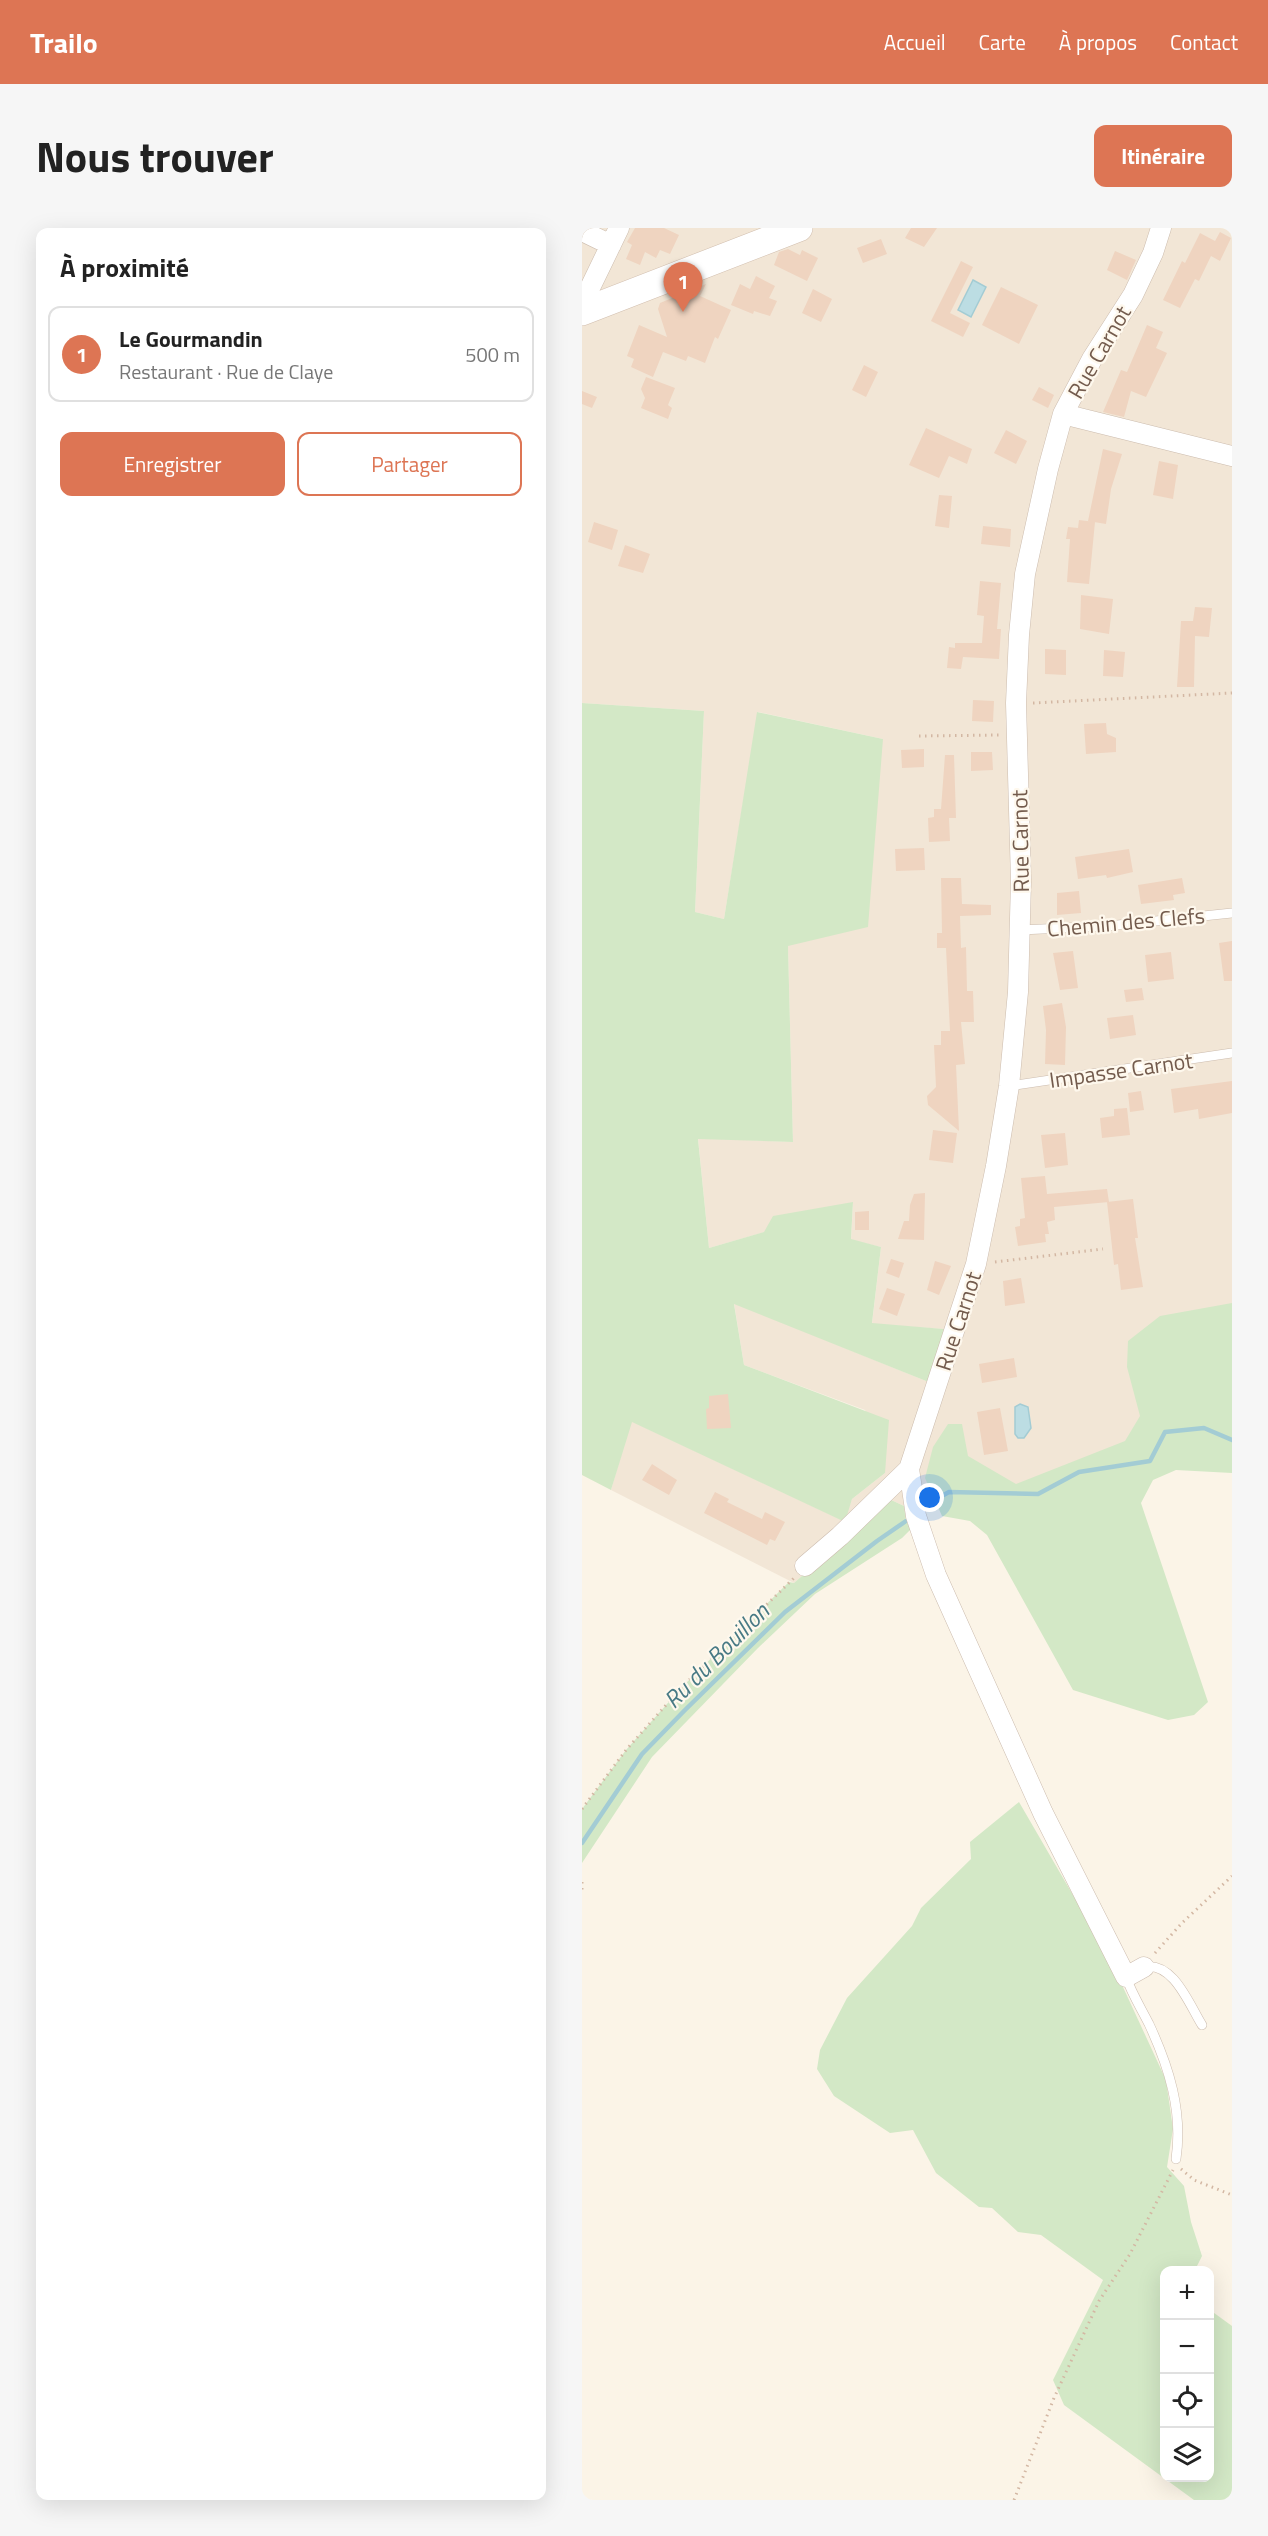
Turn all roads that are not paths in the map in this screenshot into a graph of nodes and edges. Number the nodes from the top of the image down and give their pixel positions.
1 (799, 228) edge
2 (1161, 228) edge
3 (582, 231) edge
4 (615, 236) edge
5 (586, 311) edge
6 (1063, 414) junction
7 (1232, 456) edge
8 (1232, 913) edge
9 (1020, 930) junction
10 (1232, 1053) edge
11 (1009, 1086) junction
12 (909, 1469) junction
13 (805, 1566) road end
14 (1144, 1967) joint
15 (1126, 1977) junction
16 (1202, 2025) dead end
17 (1176, 2159) road end

1 - 5 street
2 - 6 street, Rue Carnot
3 - 4 street
4 - 5 street
6 - 7 street
6 - 9 street, Rue Carnot
8 - 9 lane, Chemin des Clefs
9 - 11 street, Rue Carnot
10 - 11 lane, Impasse Carnot
11 - 12 street, Rue Carnot
12 - 13 street
12 - 15 street
14 - 15 street
14 - 16 lane
15 - 17 lane

